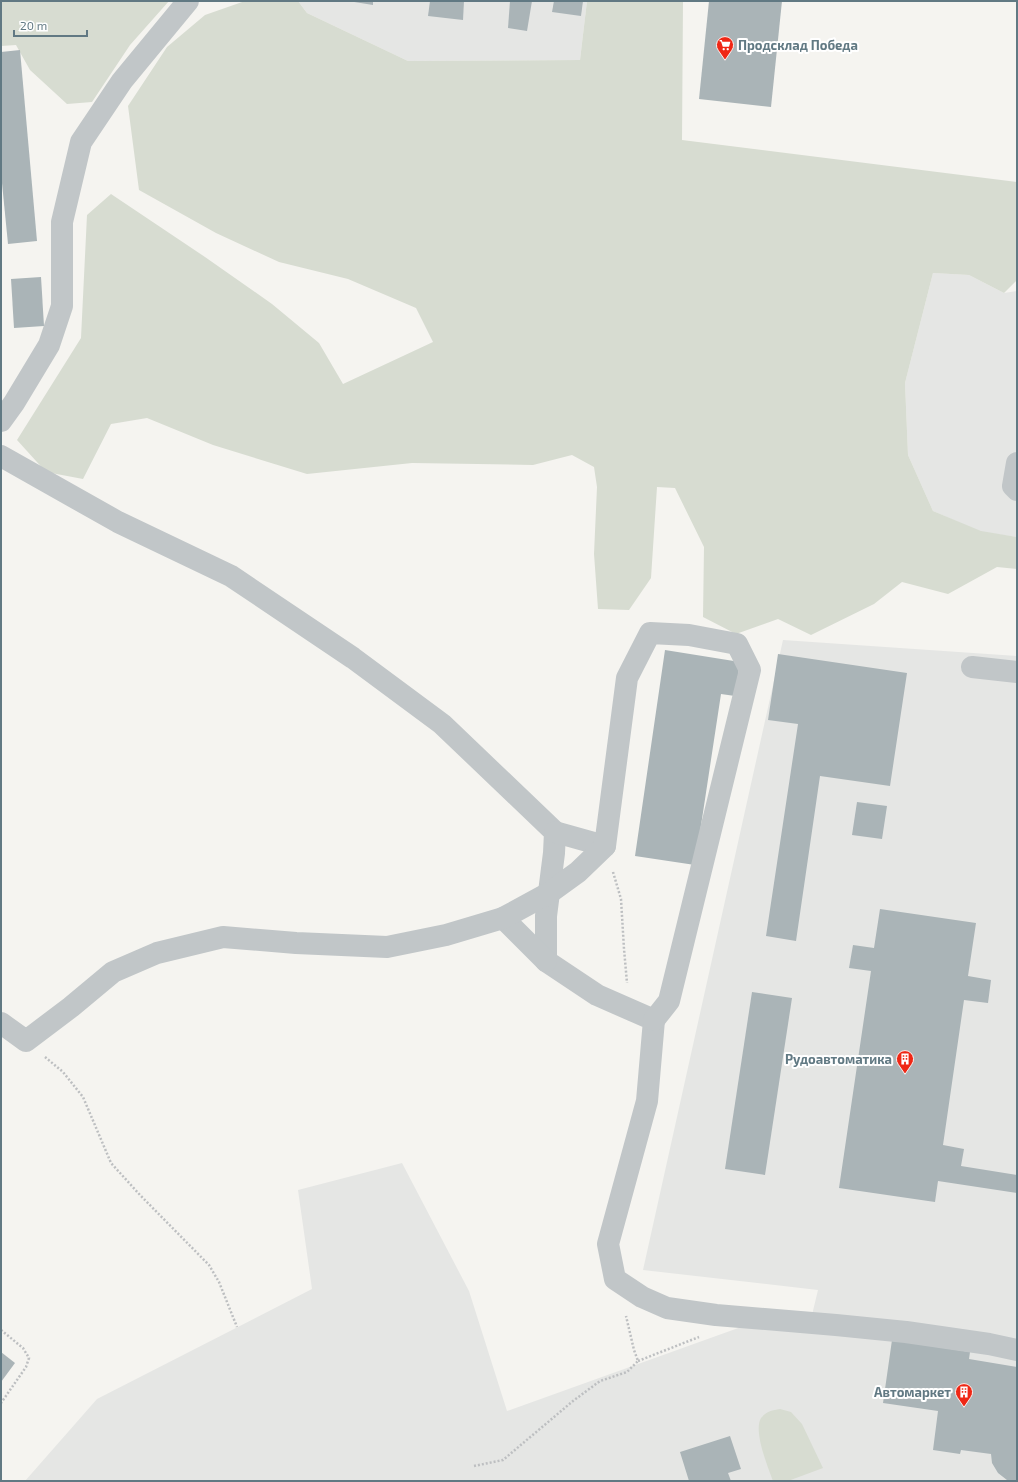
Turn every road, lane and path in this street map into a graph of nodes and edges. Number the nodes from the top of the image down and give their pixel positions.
1 (188, 1) edge
2 (1, 421) edge
3 (1, 456) edge
4 (1017, 463) edge
5 (1017, 490) edge
6 (972, 667) dead end
7 (1017, 672) edge
8 (555, 832) junction
9 (605, 846) junction
10 (549, 893) junction
11 (503, 918) junction
12 (546, 961) junction
13 (627, 986) dead end
14 (654, 1020) junction
15 (1, 1023) edge
16 (26, 1041) junction
17 (625, 1314) dead end
18 (237, 1328) dead end
19 (1, 1330) edge
20 (1017, 1350) edge
21 (1, 1403) edge
22 (474, 1466) dead end

1 - 2 lane
3 - 8 lane
4 - 5 lane
6 - 7 lane
8 - 9 lane
8 - 10 lane
9 - 10 lane
9 - 13 path
9 - 14 lane
10 - 11 lane
10 - 12 lane
11 - 12 lane
11 - 16 lane
12 - 14 lane
14 - 20 lane
15 - 16 lane
16 - 18 path
17 - 22 path
19 - 21 path

